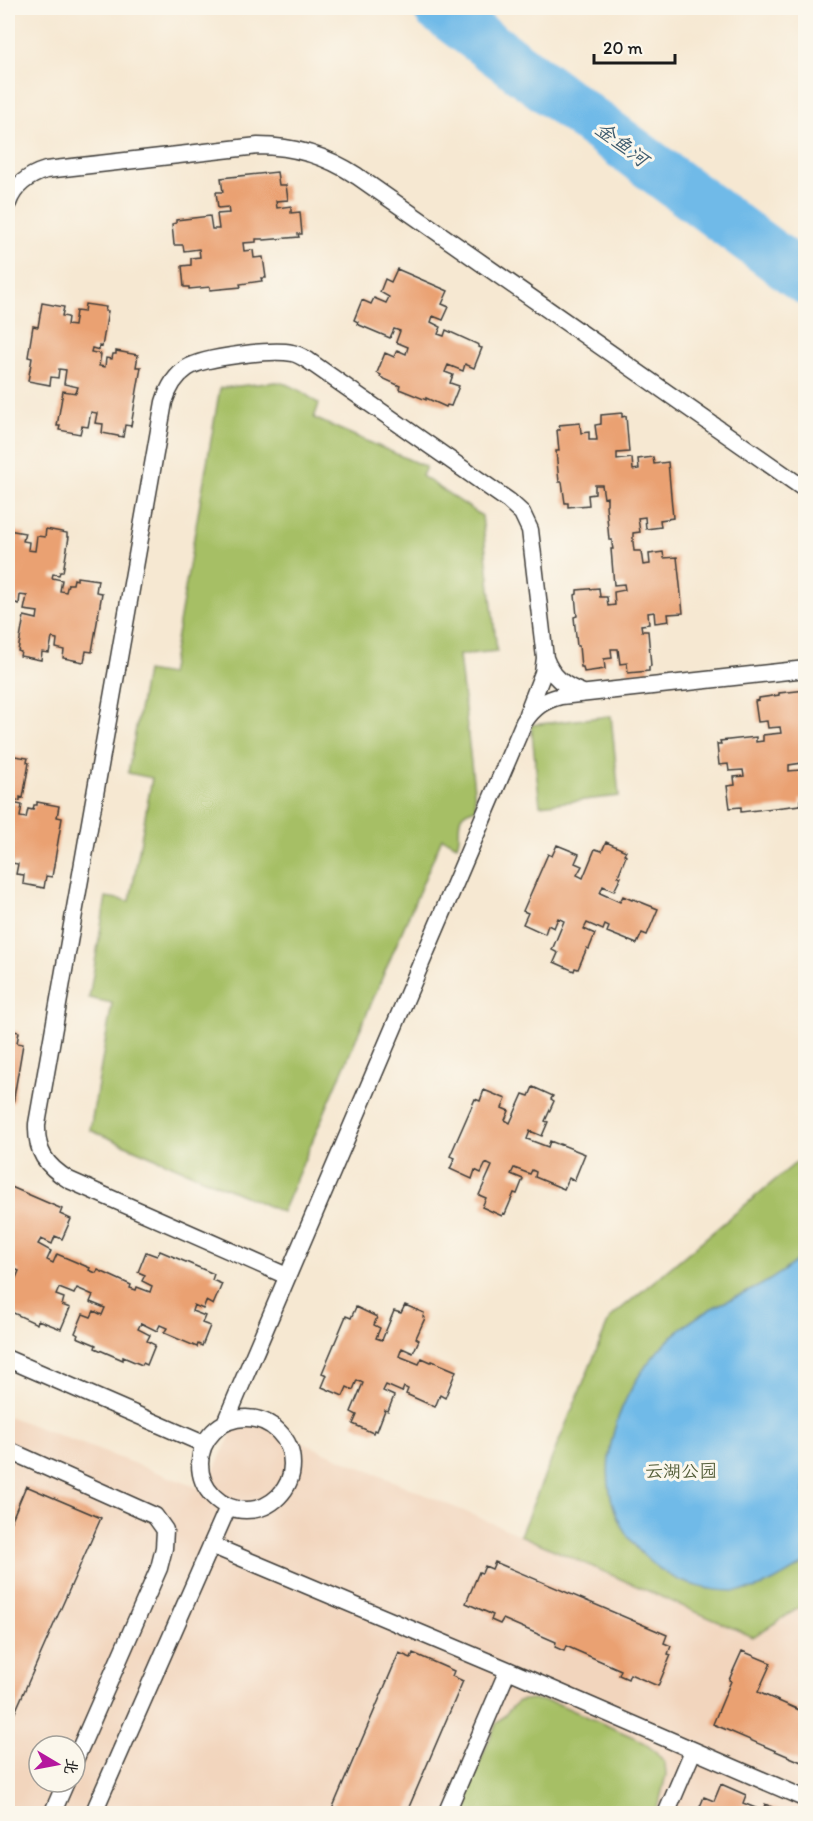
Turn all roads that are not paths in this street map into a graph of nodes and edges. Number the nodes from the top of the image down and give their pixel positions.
1 (8, 203) edge
2 (806, 490) edge
3 (544, 658) junction
4 (806, 669) edge
5 (583, 693) junction
6 (524, 722) junction
7 (287, 1276) junction
8 (8, 1359) edge
9 (225, 1423) junction
10 (204, 1444) junction
11 (8, 1450) edge
12 (228, 1507) junction
13 (211, 1545) junction
14 (508, 1670) junction
15 (86, 1734) edge
16 (693, 1751) junction
17 (61, 1794) edge
18 (806, 1799) edge
19 (52, 1814) edge
20 (93, 1814) edge
21 (446, 1814) edge
22 (666, 1814) edge

1 - 2 lane
3 - 5 lane
3 - 6 lane
3 - 7 lane
4 - 5 lane
5 - 6 lane
6 - 7 lane
7 - 9 lane
8 - 10 lane
9 - 10 lane
9 - 12 lane
10 - 12 lane
11 - 15 lane
12 - 13 lane
13 - 14 lane
13 - 20 lane
14 - 16 lane
14 - 21 lane
16 - 18 lane
16 - 22 lane
17 - 19 lane

